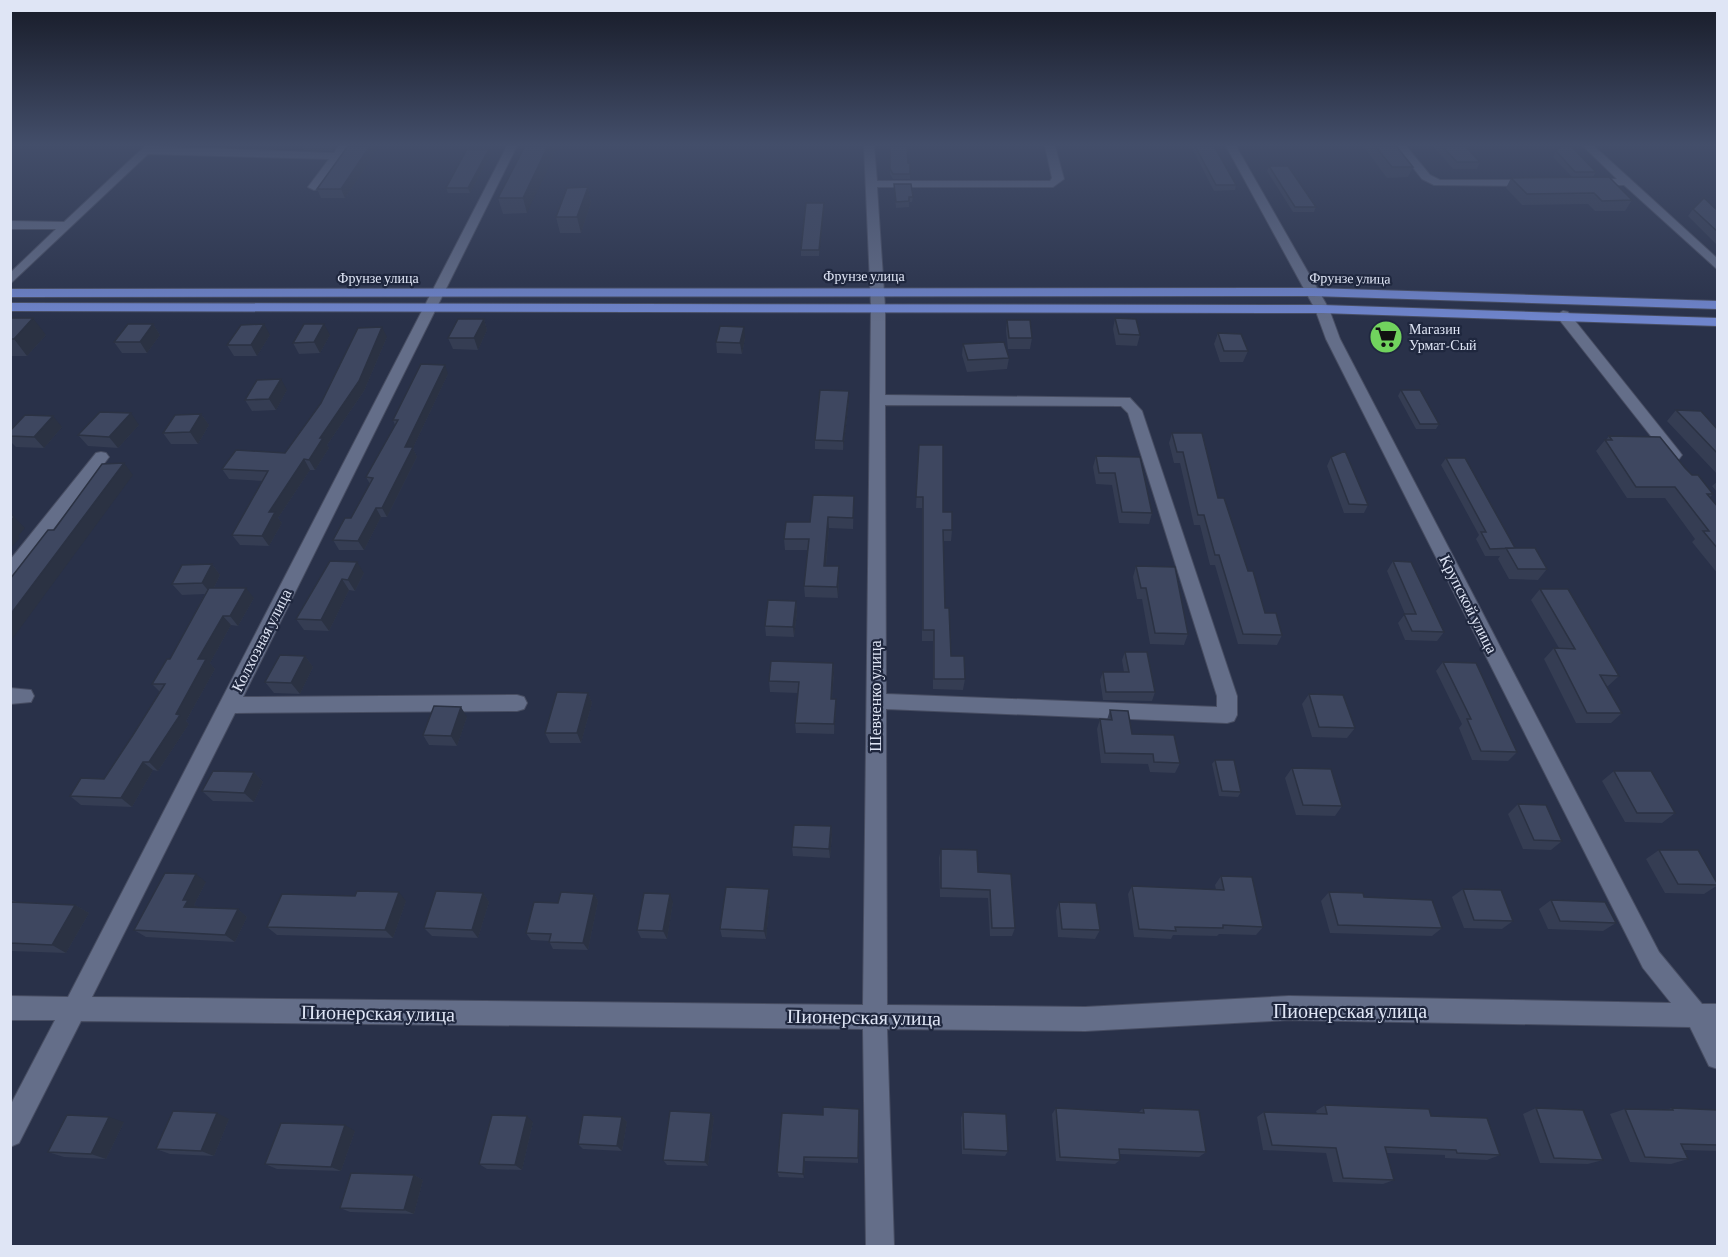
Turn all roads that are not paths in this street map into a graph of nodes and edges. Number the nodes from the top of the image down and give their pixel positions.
1 (87, 205) edge
2 (483, 205) edge
3 (871, 205) edge
4 (1264, 205) edge
5 (1652, 205) edge
6 (10, 225) edge
7 (64, 226) junction
8 (1718, 266) edge
9 (10, 280) edge
10 (1313, 292) junction
11 (10, 293) edge
12 (877, 299) junction
13 (436, 300) junction
14 (1718, 305) edge
15 (10, 307) edge
16 (1322, 309) junction
17 (1563, 315) junction
18 (1718, 321) edge
19 (878, 400) junction
20 (101, 457) dead end
21 (1681, 463) edge
22 (10, 573) edge
23 (875, 700) junction
24 (517, 704) dead end
25 (228, 705) junction
26 (10, 1008) edge
27 (73, 1010) junction
28 (1707, 1016) edge
29 (875, 1017) junction
30 (1718, 1057) edge
31 (10, 1134) edge
32 (880, 1246) edge

1 - 7 street
2 - 13 street, Колхозная улица
3 - 12 street, Шевченко улица
4 - 10 street, Крупской улица
5 - 8 street
6 - 7 street
7 - 9 street
10 - 12 main road, Фрунзе улица
10 - 14 main road, Фрунзе улица
10 - 16 street, Крупской улица
11 - 13 main road, Фрунзе улица
12 - 13 main road, Фрунзе улица
12 - 16 main road, Фрунзе улица
12 - 19 street, Шевченко улица
13 - 15 main road, Фрунзе улица
13 - 25 street, Колхозная улица
16 - 17 main road, Фрунзе улица
16 - 28 street, Крупской улица
17 - 18 main road, Фрунзе улица
17 - 21 street
19 - 23 street, Шевченко улица
19 - 23 street
20 - 22 street
23 - 29 street, Шевченко улица
24 - 25 street
25 - 27 street, Колхозная улица
26 - 27 street, Пионерская улица
27 - 29 street, Пионерская улица
27 - 31 street, Колхозная улица
28 - 29 street, Пионерская улица
28 - 30 street, Крупской улица
29 - 32 street, Шевченко улица

